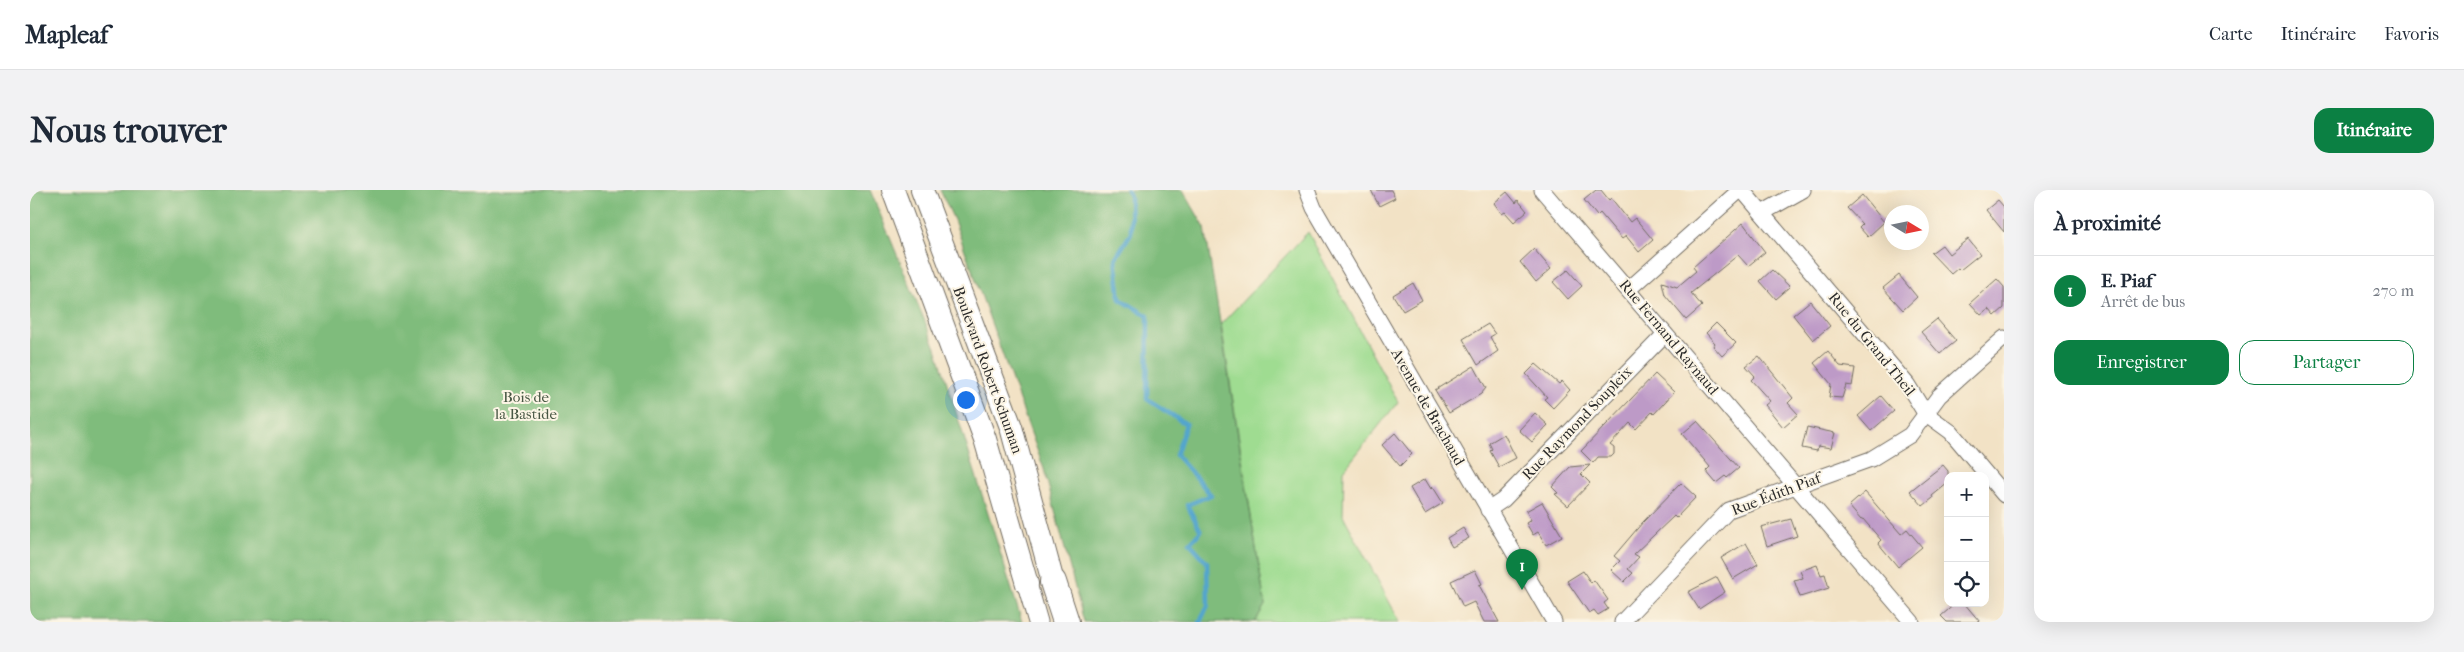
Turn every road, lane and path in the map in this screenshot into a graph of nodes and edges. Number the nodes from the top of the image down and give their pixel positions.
1 (893, 190) edge
2 (922, 190) edge
3 (1307, 190) edge
4 (1542, 190) edge
5 (1741, 190) edge
6 (1803, 190) edge
7 (1762, 213) junction
8 (1629, 289) junction
9 (1665, 334) junction
10 (2004, 338) edge
11 (1925, 413) junction
12 (1796, 485) junction
13 (2004, 495) edge
14 (1488, 510) junction
15 (1053, 582) joint
16 (1027, 584) joint
17 (1038, 622) edge
18 (1065, 622) edge
19 (1554, 622) edge
20 (1622, 622) edge
21 (1912, 622) edge

1 - 16 main road, Boulevard Robert Schuman
2 - 15 main road, Boulevard Robert Schuman
3 - 14 street, Avenue de Brachaud
4 - 8 street, Rue Fernand Raynaud
5 - 7 street, Rue du Grand Theil
5 - 8 street
6 - 7 street
7 - 11 street, Rue du Grand Theil
8 - 9 street, Rue Fernand Raynaud
9 - 12 street, Rue Fernand Raynaud
9 - 14 street, Rue Raymond Soupleix
10 - 11 street, Rue Édith Piaf
11 - 12 street, Rue Édith Piaf
11 - 13 street, Rue du Grand Theil
12 - 20 street, Rue Édith Piaf
12 - 21 street, Rue Fernand Raynaud
14 - 19 street, Avenue de Brachaud
15 - 18 highway
16 - 17 street

